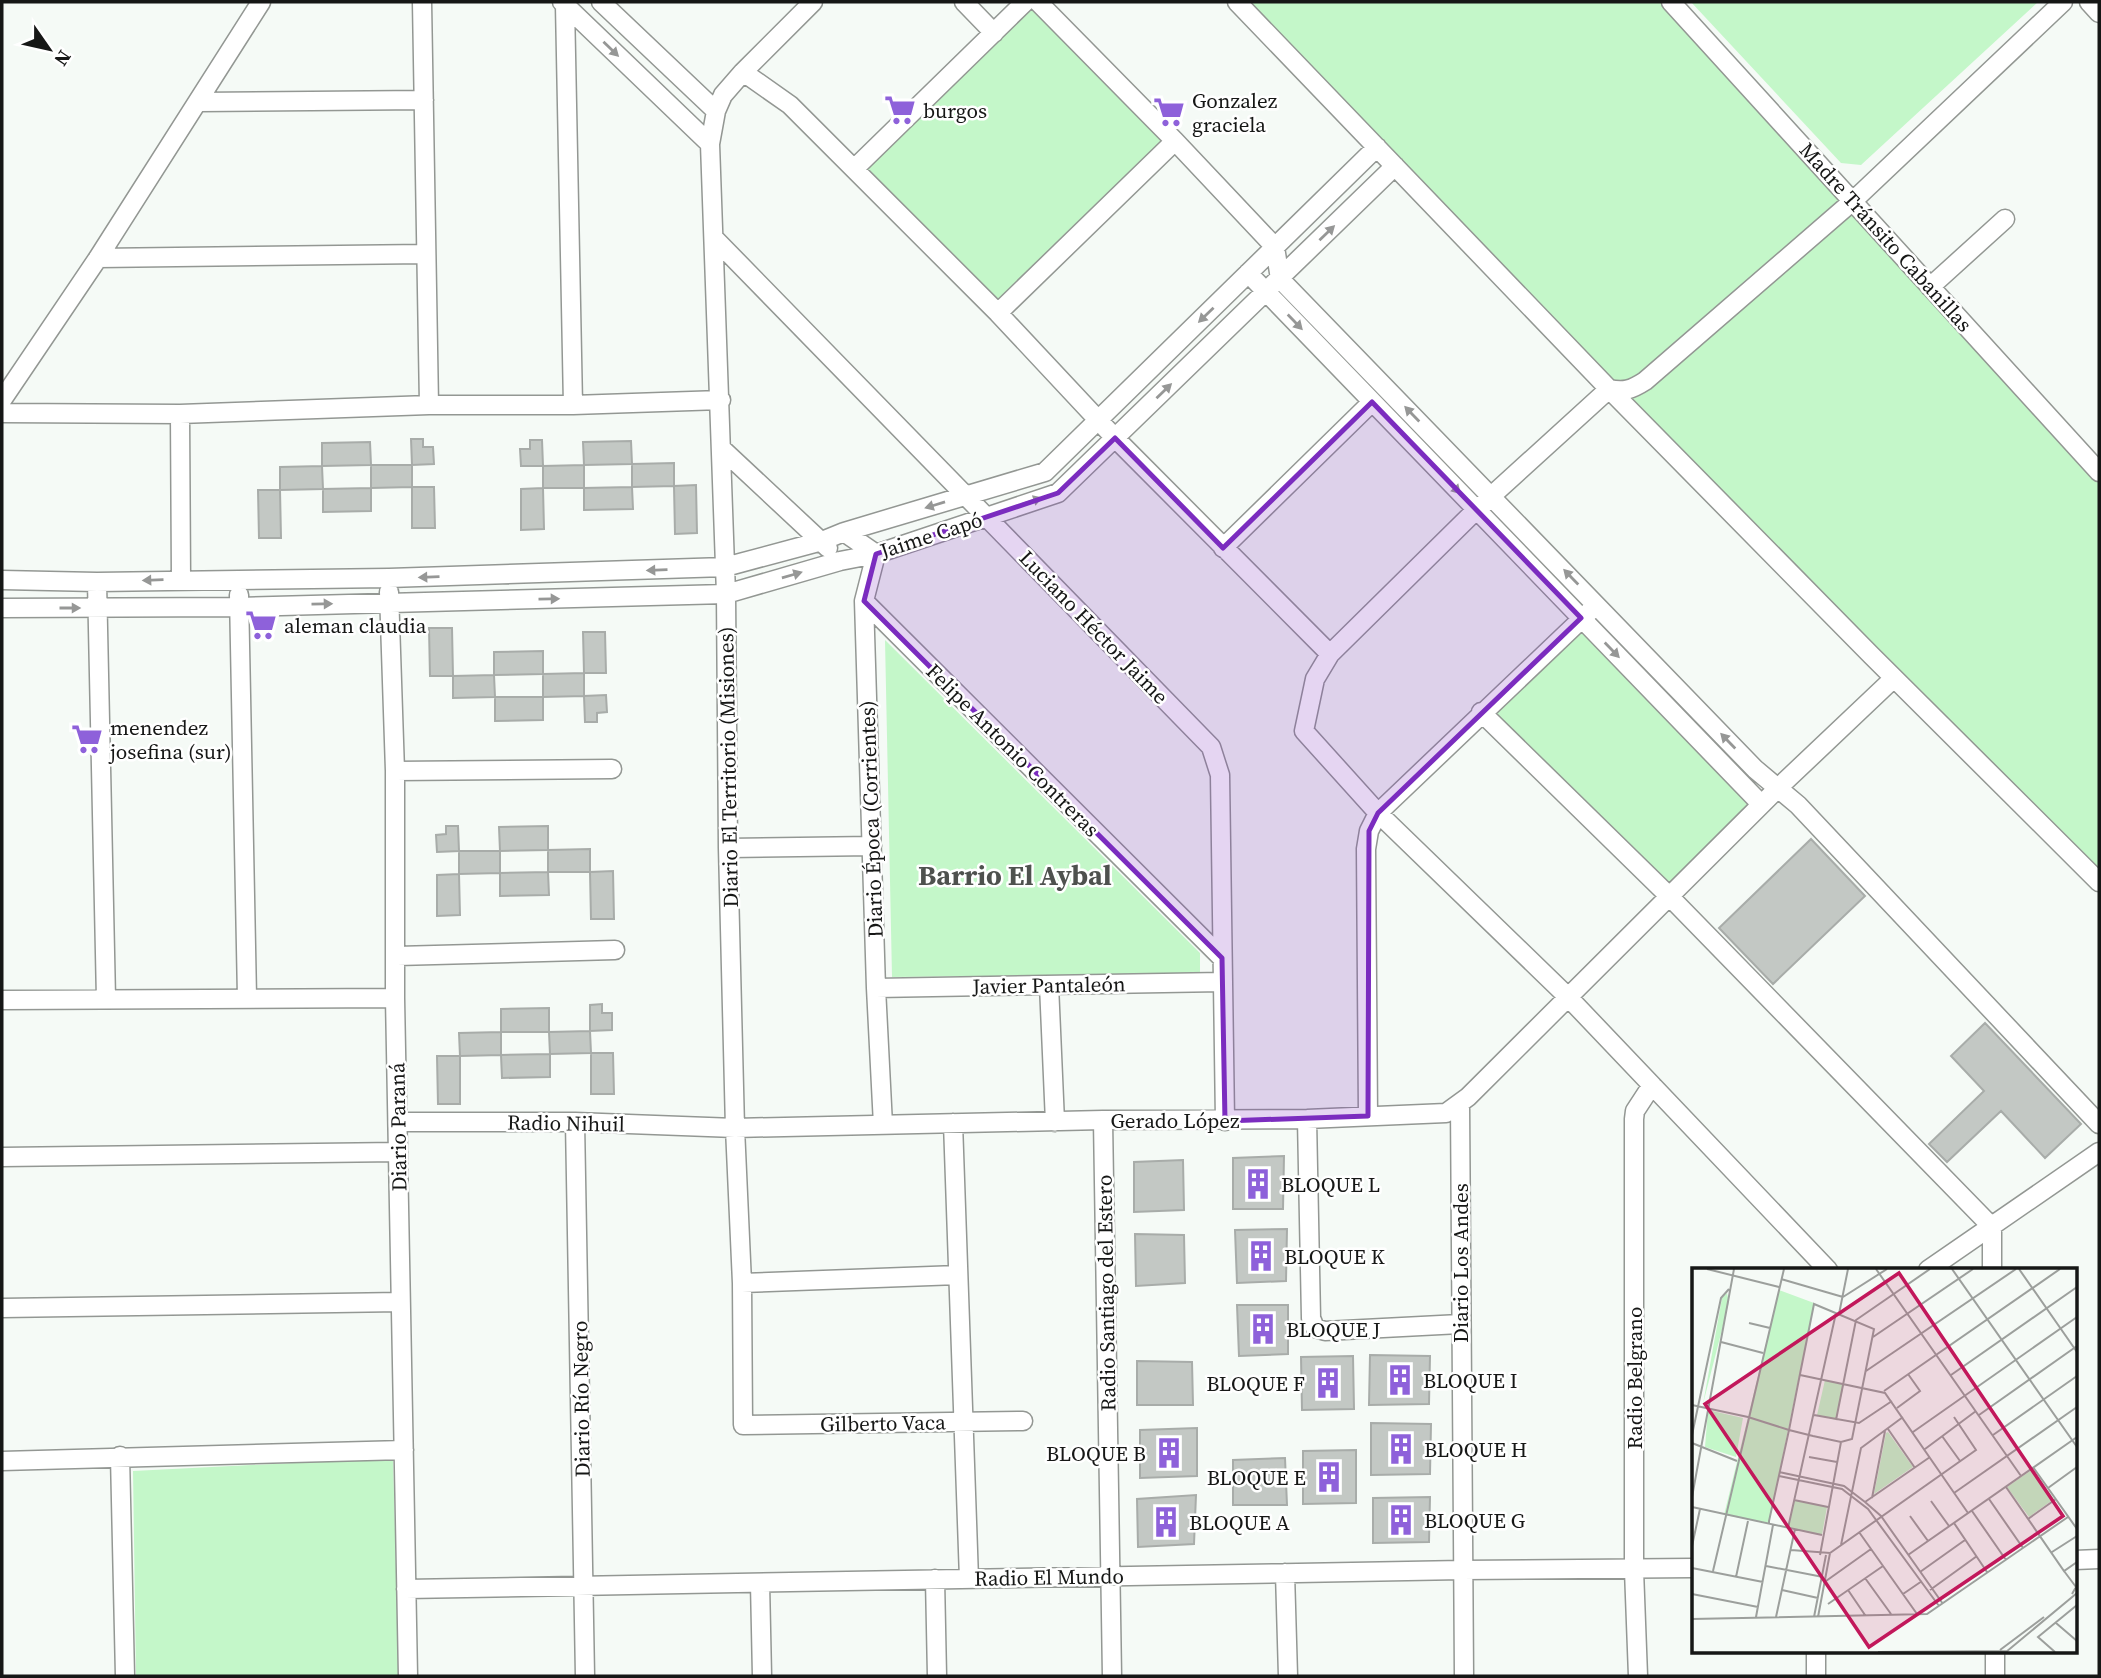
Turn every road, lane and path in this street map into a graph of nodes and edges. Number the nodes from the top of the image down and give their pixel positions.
1 (261, 2) edge
2 (422, 2) edge
3 (602, 2) edge
4 (813, 2) edge
5 (964, 2) edge
6 (1025, 2) edge
7 (1038, 2) edge
8 (1237, 2) edge
9 (1671, 2) edge
10 (2063, 2) edge
11 (2089, 2) edge
12 (564, 3) edge
13 (2099, 13) edge
14 (994, 33) junction
15 (743, 72) junction
16 (424, 100) junction
17 (199, 102) junction
18 (716, 111) junction
19 (1175, 141) junction
20 (710, 144) junction
21 (1377, 147) junction
22 (1395, 166) junction
23 (854, 169) junction
24 (1854, 200) junction
25 (2005, 219) dead end
26 (715, 238) junction
27 (1276, 247) junction
28 (425, 254) junction
29 (99, 258) junction
30 (1248, 273) junction
31 (1280, 279) junction
32 (1930, 287) junction
33 (1266, 292) junction
34 (998, 313) junction
35 (1609, 388) junction
36 (2, 400) edge
37 (721, 400) junction
38 (1372, 402) junction
39 (429, 405) junction
40 (573, 405) junction
41 (2, 413) edge
42 (180, 414) junction
43 (1099, 419) junction
44 (1115, 438) junction
45 (722, 450) junction
46 (2096, 463) edge
47 (966, 495) junction
48 (1493, 497) junction
49 (1476, 510) junction
50 (986, 516) junction
51 (844, 532) junction
52 (822, 541) junction
53 (1223, 548) junction
54 (876, 554) junction
55 (840, 561) junction
56 (725, 567) junction
57 (389, 578) junction
58 (181, 579) junction
59 (237, 579) junction
60 (2, 580) edge
61 (97, 582) junction
62 (726, 594) junction
63 (864, 601) junction
64 (389, 603) junction
65 (1597, 604) junction
66 (240, 607) junction
67 (2, 608) edge
68 (99, 608) junction
69 (1581, 618) junction
70 (1330, 654) junction
71 (1894, 678) junction
72 (1481, 712) junction
73 (612, 769) dead end
74 (395, 771) junction
75 (1779, 787) junction
76 (1761, 804) junction
77 (1378, 813) junction
78 (872, 846) junction
79 (728, 848) junction
80 (2099, 883) edge
81 (1670, 896) junction
82 (615, 950) dead end
83 (397, 956) junction
84 (1222, 958) junction
85 (1222, 982) junction
86 (1049, 985) junction
87 (876, 988) junction
88 (247, 997) junction
89 (1568, 997) junction
90 (396, 998) junction
91 (106, 999) junction
92 (2, 1000) edge
93 (1652, 1085) junction
94 (1460, 1103) junction
95 (1368, 1116) junction
96 (1307, 1119) junction
97 (1103, 1120) junction
98 (1225, 1121) junction
99 (398, 1122) junction
100 (575, 1122) junction
101 (1055, 1122) junction
102 (953, 1123) junction
103 (2099, 1124) edge
104 (883, 1125) junction
105 (735, 1128) junction
106 (398, 1152) junction
107 (2099, 1154) edge
108 (2, 1157) edge
109 (1992, 1227) junction
110 (1823, 1268) edge
111 (1931, 1268) edge
112 (1992, 1268) edge
113 (958, 1275) junction
114 (742, 1283) junction
115 (400, 1303) junction
116 (2, 1308) edge
117 (1461, 1324) junction
118 (1023, 1421) dead end
119 (963, 1422) junction
120 (743, 1425) joint
121 (404, 1450) junction
122 (120, 1456) junction
123 (2, 1461) edge
124 (2099, 1559) edge
125 (2076, 1560) edge
126 (1692, 1568) edge
127 (1462, 1570) junction
128 (1634, 1570) junction
129 (1286, 1573) junction
130 (1111, 1576) junction
131 (934, 1579) junction
132 (969, 1579) junction
133 (760, 1583) junction
134 (584, 1584) junction
135 (406, 1589) junction
136 (1816, 1654) edge
137 (1995, 1654) edge
138 (125, 1676) edge
139 (408, 1676) edge
140 (585, 1676) edge
141 (762, 1676) edge
142 (937, 1676) edge
143 (1112, 1676) edge
144 (1288, 1676) edge
145 (1464, 1676) edge
146 (1638, 1676) edge
147 (1816, 1676) edge
148 (1995, 1676) edge

1 - 17 street
2 - 16 street
3 - 18 street
4 - 15 street
5 - 14 street
6 - 14 street
7 - 19 street
8 - 21 street
9 - 24 street, Madre Tránsito Cabanillas
10 - 24 street
11 - 13 street
12 -> 20 street
12 - 40 street
14 - 23 street
15 - 18 street
15 - 23 street
16 - 17 street
16 - 28 street
17 - 29 street
18 - 20 street, Diario El Territorio (Misiones)
19 - 27 street
19 - 34 street
20 - 26 street, Diario El Territorio (Misiones)
21 - 22 street
21 - 27 street, Jaime Capó
31 -> 22 street, Jaime Capó
22 - 35 street
23 - 34 street
24 - 32 street, Madre Tránsito Cabanillas
24 - 35 street
25 - 32 street
26 - 37 street, Diario El Territorio (Misiones)
26 - 47 street, Luciano Héctor Jaime
27 - 30 street, Jaime Capó
27 - 31 street
28 - 29 street
28 - 39 street
29 - 36 street
30 - 33 street
30 -> 43 street, Jaime Capó
31 - 33 street, Jaime Capó
48 -> 31 street
32 - 46 street, Madre Tránsito Cabanillas
33 -> 38 street
44 -> 33 street, Jaime Capó
34 - 43 street
35 - 48 street
35 - 71 street
37 - 40 street
37 - 45 street, Diario El Territorio (Misiones)
38 -> 49 street
38 - 53 street
39 - 40 street
39 - 42 street
41 - 42 street
42 - 58 street
43 - 44 street
43 - 47 street, Jaime Capó
50 -> 44 street, Jaime Capó
44 - 53 street
45 - 52 street
45 - 56 street, Diario El Territorio (Misiones)
47 - 50 street, Luciano Héctor Jaime
47 -> 51 street, Jaime Capó
48 - 49 street
65 -> 48 street
49 - 69 street
49 - 70 street
50 - 54 street, Jaime Capó
50 - 84 street, Luciano Héctor Jaime
51 - 52 street, Jaime Capó
51 - 54 street
52 - 55 street
52 - 56 street, Jaime Capó
53 - 70 street
54 - 55 street, Jaime Capó
54 - 63 street, Diario Época (Corrientes)
62 -> 55 street, Jaime Capó
56 -> 57 street, Jaime Capó
56 - 62 street, Diario El Territorio (Misiones)
57 - 59 street, Jaime Capó
57 - 64 street, Diario Paraná
58 - 59 street, Jaime Capó
58 -> 61 street, Jaime Capó
59 - 66 street
60 - 61 street, Jaime Capó
61 - 68 street
64 -> 62 street, Jaime Capó
62 - 79 street, Diario El Territorio (Misiones)
63 - 78 street, Diario Época (Corrientes)
63 - 84 street, Felipe Antonio Contreras
66 -> 64 street, Jaime Capó
64 - 74 street, Diario Paraná
65 - 69 street
75 -> 65 street
66 - 68 street, Jaime Capó
66 - 88 street
67 -> 68 street, Jaime Capó
68 - 91 street
69 - 72 street
69 -> 76 street
70 - 77 street
71 - 75 street, Gerado López
71 - 80 street
72 - 77 street
72 - 81 street
73 - 74 street
74 - 83 street, Diario Paraná
75 - 76 street, Gerado López
75 - 103 street
76 - 81 street, Gerado López
77 - 89 street
77 - 95 street
78 - 79 street
78 - 87 street, Diario Época (Corrientes)
79 - 105 street, Diario El Territorio (Misiones)
81 - 89 street, Gerado López
81 - 109 street
82 - 83 street
83 - 90 street, Diario Paraná
84 - 85 street, Luciano Héctor Jaime
85 - 86 street, Javier Pantaleón
85 - 98 street, Luciano Héctor Jaime
86 - 87 street, Javier Pantaleón
86 - 101 street
87 - 104 street, Diario Época (Corrientes)
88 - 90 street
88 - 91 street
89 - 93 street
89 - 94 street, Gerado López
90 - 99 street, Diario Paraná
91 - 92 street
93 - 110 street
93 - 128 street, Radio Belgrano
94 - 95 street, Gerado López
94 - 117 street, Diario Los Andes
95 - 96 street, Gerado López
96 - 98 street, Gerado López
96 - 117 street
97 - 98 street, Gerado López
97 - 101 street, Gerado López
97 - 130 street, Radio Santiago del Estero
99 - 100 street, Radio Nihuil
99 - 106 street, Diario Paraná
100 - 105 street, Radio Nihuil
100 - 134 street, Diario Río Negro
101 - 102 street, Gerado López
102 - 104 street, Gerado López
102 - 113 street
104 - 105 street, Gerado López
105 - 114 street, Diario El Territorio (Misiones)
106 - 108 street
106 - 115 street, Diario Paraná
107 - 109 street
109 - 111 street
109 - 112 street
113 - 114 street
113 - 119 street
114 - 120 street, Diario El Territorio (Misiones)
115 - 116 street
115 - 121 street, Diario Paraná
117 - 127 street, Diario Los Andes
118 - 119 street, Gilberto Vaca
119 - 120 street, Gilberto Vaca
119 - 132 street
121 - 122 street
121 - 135 street, Diario Paraná
122 - 123 street
122 - 138 street
124 - 125 street
126 - 128 street, Radio El Mundo
127 - 128 street, Radio El Mundo
127 - 129 street, Radio El Mundo
127 - 145 street, Diario Los Andes
128 - 146 street, Radio Belgrano
129 - 130 street, Radio El Mundo
129 - 144 street
130 - 132 street, Radio El Mundo
130 - 143 street, Radio Santiago del Estero
131 - 132 street, Radio El Mundo
131 - 133 street, Radio El Mundo
131 - 142 street
133 - 134 street, Radio El Mundo
133 - 141 street
134 - 135 street, Radio El Mundo
134 - 140 street, Diario Río Negro
135 - 139 street, Diario Paraná
136 - 147 street
137 - 148 street

